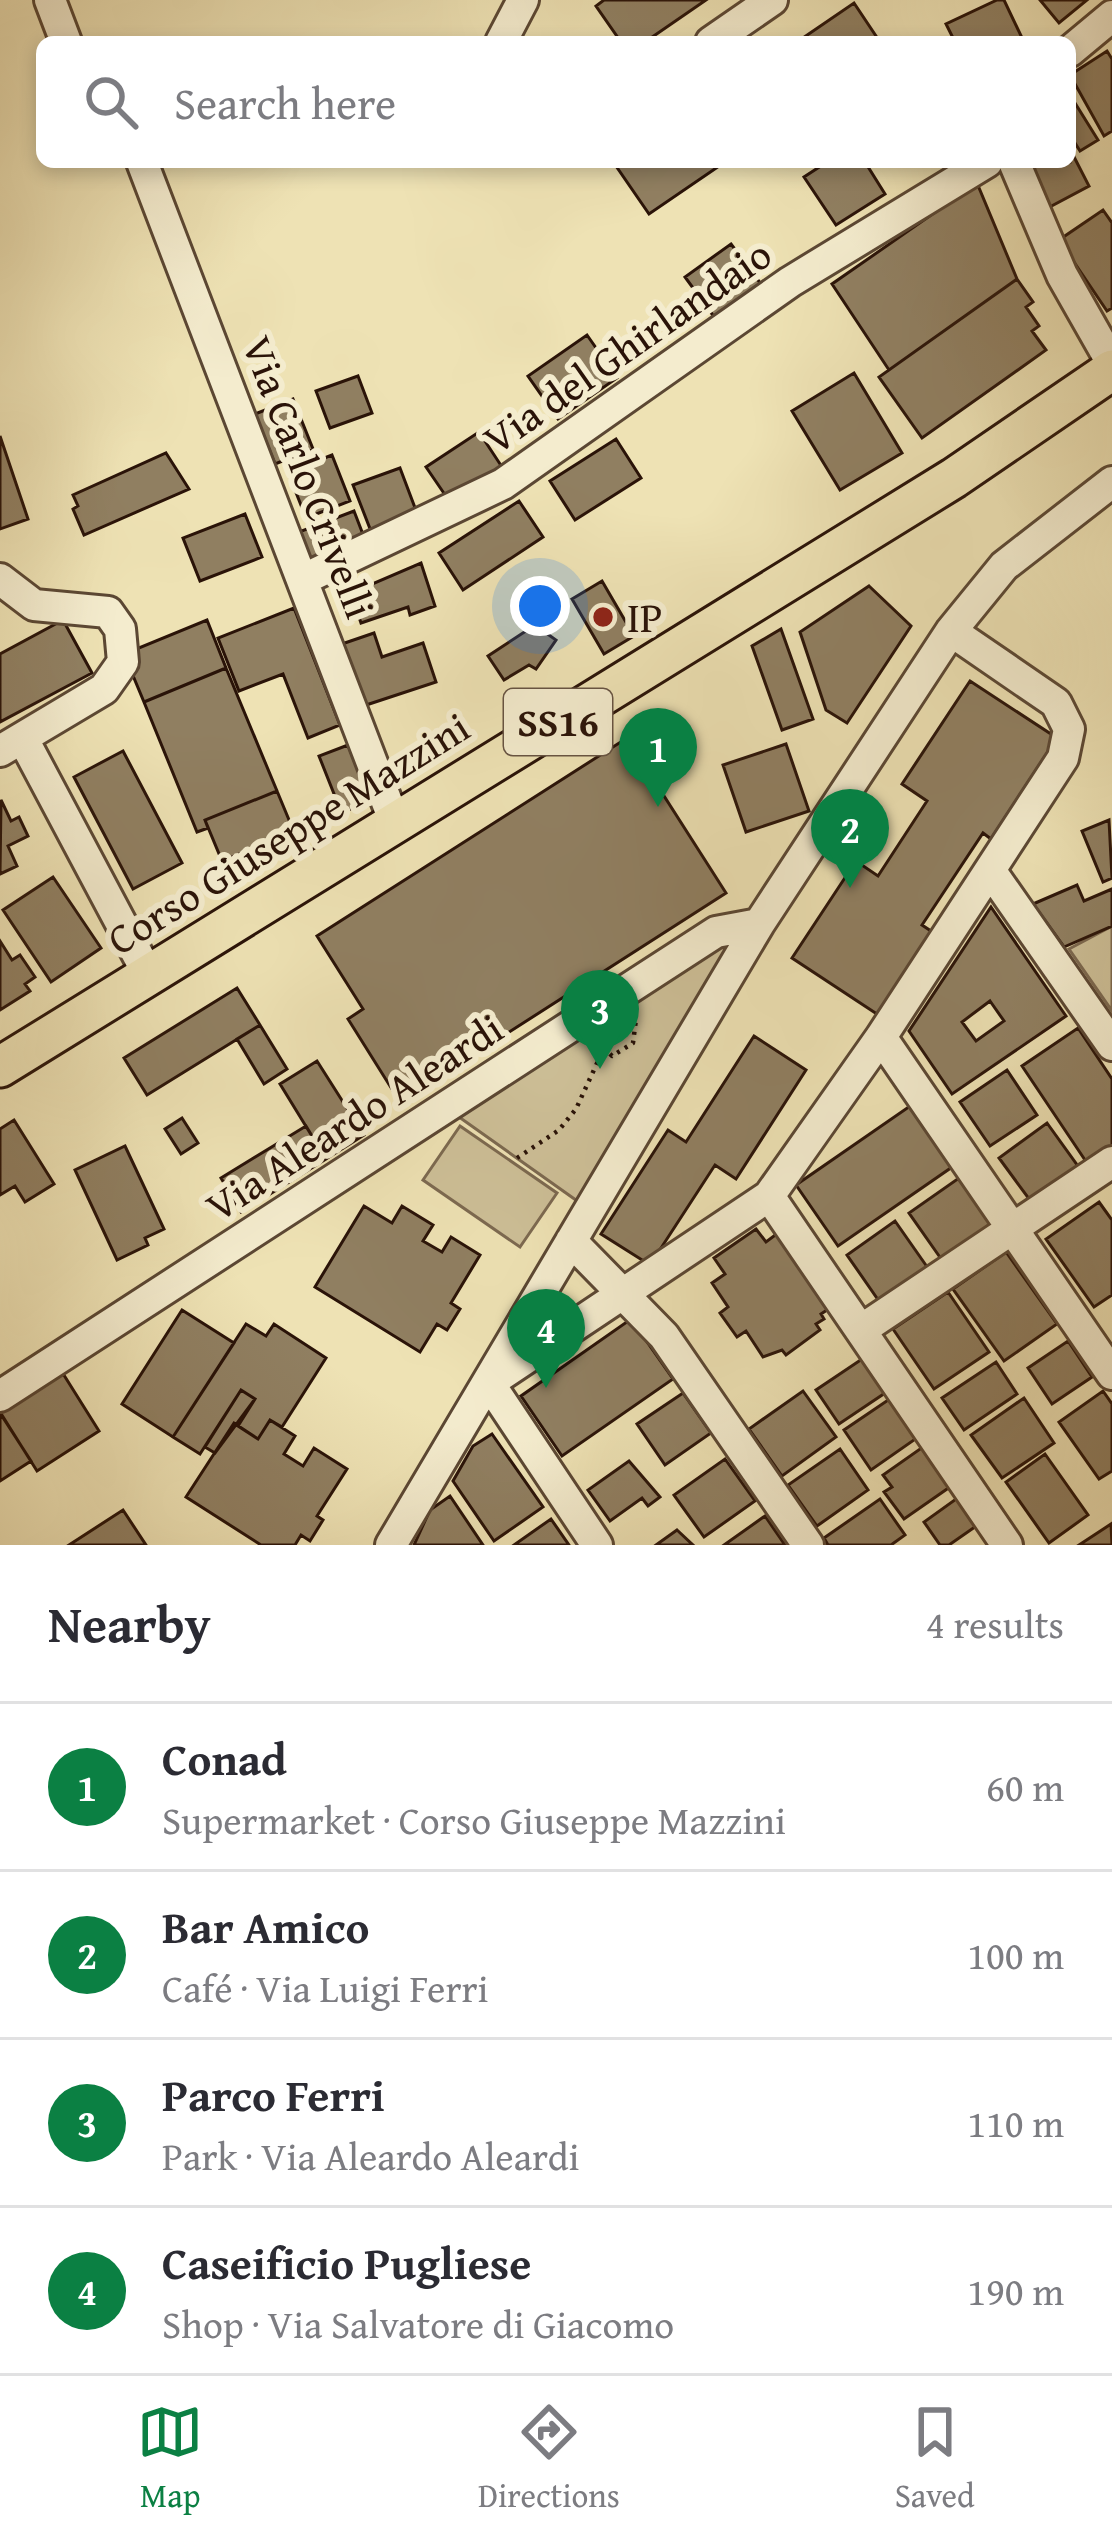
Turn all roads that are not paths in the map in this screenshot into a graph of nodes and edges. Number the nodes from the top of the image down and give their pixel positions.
1 (50, 0) edge
2 (523, 0) edge
3 (772, 0) edge
4 (1112, 16) edge
5 (63, 36) edge
6 (504, 36) edge
7 (720, 36) edge
8 (1076, 46) edge
9 (144, 168) edge
10 (977, 168) edge
11 (1017, 168) edge
12 (1112, 367) edge
13 (1112, 482) edge
14 (0, 579) edge
15 (304, 579) junction
16 (951, 631) junction
17 (11, 745) edge
18 (395, 824) junction
19 (990, 870) junction
20 (759, 924) junction
21 (149, 976) junction
22 (880, 1037) junction
23 (1112, 1045) edge
24 (0, 1067) edge
25 (1112, 1162) edge
26 (769, 1196) junction
27 (1012, 1228) junction
28 (571, 1241) junction
29 (628, 1294) junction
30 (861, 1330) junction
31 (1112, 1374) edge
32 (489, 1383) junction
33 (0, 1396) edge
34 (391, 1545) edge
35 (597, 1545) edge
36 (808, 1545) edge
37 (1007, 1545) edge

1 - 5 street
2 - 6 street
3 - 7 street
4 - 8 street
9 - 15 street, Via Carlo Crivelli
10 - 15 street, Via del Ghirlandaio
11 - 12 street
12 - 18 main road, Corso Giuseppe Mazzini / SS16
13 - 16 street
14 - 17 street
15 - 18 street, Via Carlo Crivelli
16 - 19 street
16 - 20 street
17 - 21 street
18 - 21 main road, Corso Giuseppe Mazzini / SS16
19 - 22 street
19 - 23 street
20 - 28 street
20 - 33 street, Via Aleardo Aleardi
21 - 24 main road, Corso Giuseppe Mazzini / SS16
22 - 26 street
22 - 27 street
25 - 27 street
26 - 29 street
26 - 30 street
27 - 30 street
27 - 31 street
28 - 29 street
28 - 32 street
29 - 32 street
29 - 36 street
30 - 37 street
32 - 34 street
32 - 35 street

